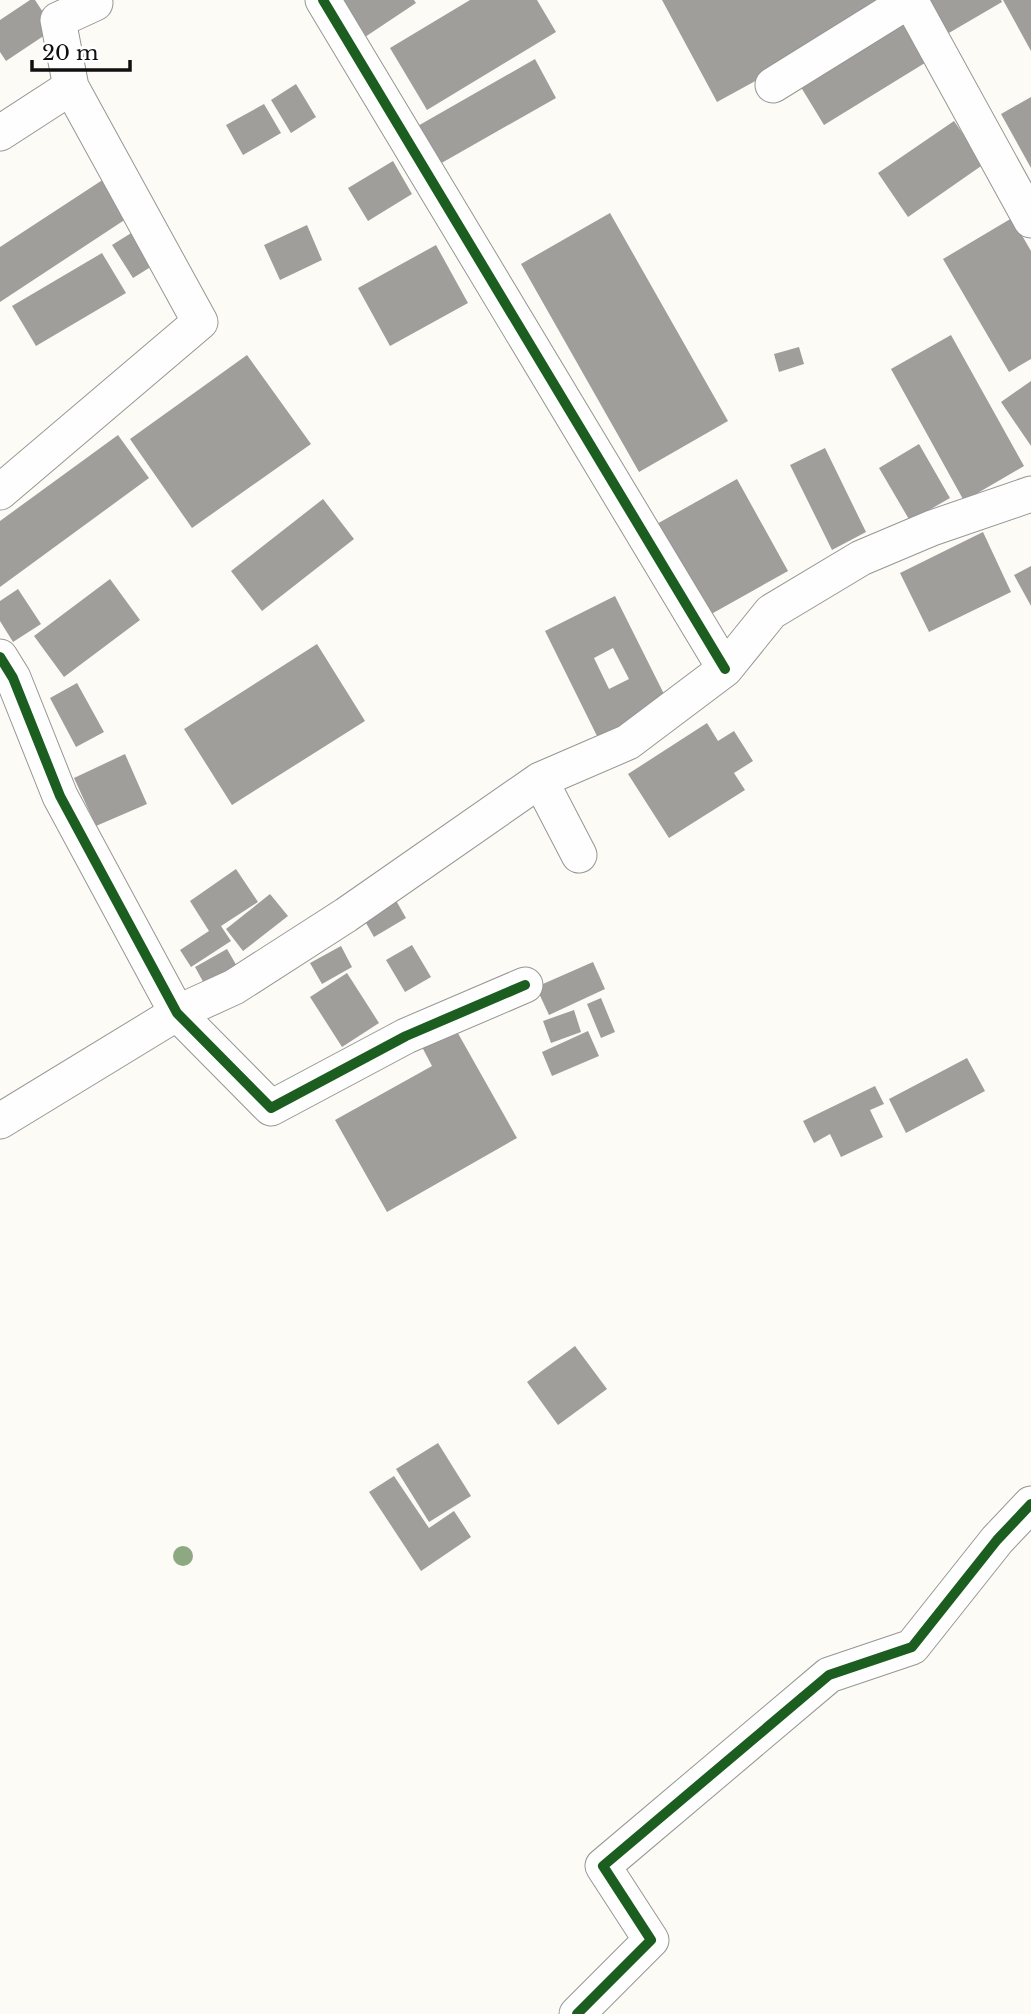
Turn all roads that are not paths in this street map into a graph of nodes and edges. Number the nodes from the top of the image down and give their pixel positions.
1 (323, 0) edge
2 (910, 0) edge
3 (96, 1) edge
4 (773, 85) dead end
5 (71, 87) junction
6 (0, 133) edge
7 (1031, 220) edge
8 (0, 492) edge
9 (1031, 494) edge
10 (0, 657) edge
11 (725, 669) junction
12 (540, 780) junction
13 (579, 855) dead end
14 (525, 985) dead end
15 (177, 1013) junction
16 (0, 1121) edge
17 (1031, 1504) edge
18 (577, 2014) edge

1 - 11 street
2 - 4 street
2 - 7 street
3 - 5 street
5 - 6 street
5 - 8 street
9 - 11 street
10 - 15 street
11 - 12 street
12 - 13 street
12 - 15 street
14 - 15 street
15 - 16 street
17 - 18 street

